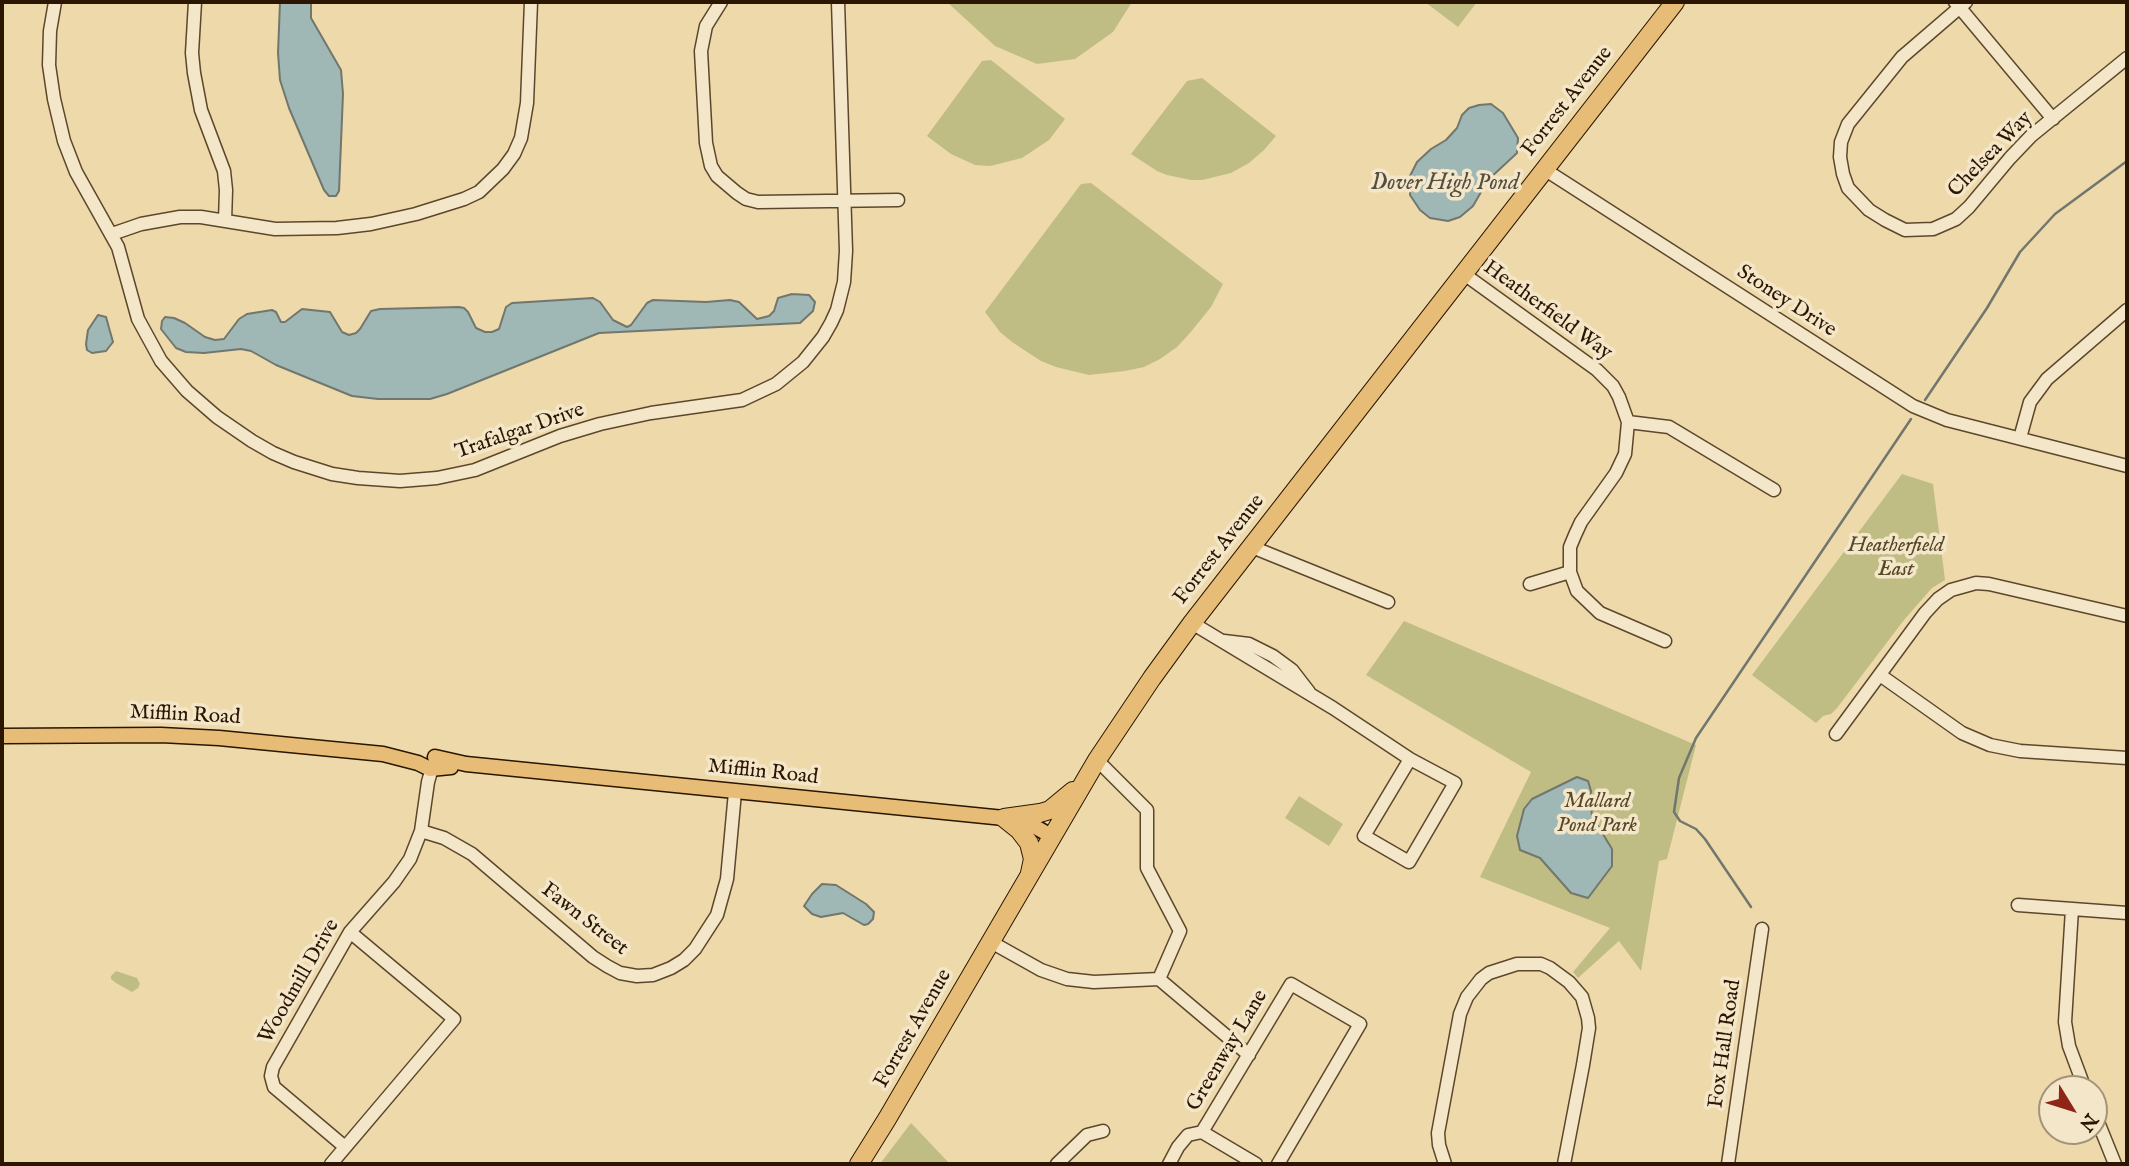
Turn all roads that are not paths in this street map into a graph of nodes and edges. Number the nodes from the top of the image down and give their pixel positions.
1 (55, 2) edge
2 (195, 2) edge
3 (531, 2) edge
4 (721, 2) edge
5 (838, 2) edge
6 (1675, 2) edge
7 (1960, 4) edge
8 (2127, 58) edge
9 (2053, 119) junction
10 (1544, 169) junction
11 (898, 200) dead end
12 (845, 201) junction
13 (225, 221) junction
14 (112, 234) junction
15 (1464, 274) junction
16 (2127, 310) edge
17 (1628, 422) junction
18 (2020, 438) junction
19 (2127, 466) edge
20 (1774, 490) dead end
21 (1252, 547) junction
22 (1570, 572) junction
23 (1530, 584) dead end
24 (1388, 602) dead end
25 (2127, 617) edge
26 (1192, 623) junction
27 (1665, 640) dead end
28 (1880, 675) junction
29 (1836, 734) dead end
30 (2, 736) edge
31 (2127, 758) edge
32 (1410, 759) junction
33 (1097, 760) junction
34 (430, 766) junction
35 (1088, 776) junction
36 (735, 792) junction
37 (1004, 818) junction
38 (421, 831) junction
39 (1053, 837) junction
40 (1029, 878) junction
41 (2018, 905) dead end
42 (2072, 909) junction
43 (2127, 913) edge
44 (1762, 929) dead end
45 (350, 932) junction
46 (991, 942) junction
47 (1159, 979) junction
48 (1249, 1055) junction
49 (2079, 1075) edge
50 (1103, 1131) dead end
51 (1202, 1132) junction
52 (2107, 1145) edge
53 (345, 1147) junction
54 (331, 1164) edge
55 (859, 1164) edge
56 (1057, 1164) edge
57 (1168, 1164) edge
58 (1256, 1164) edge
59 (1278, 1164) edge
60 (1445, 1164) edge
61 (1564, 1164) edge
62 (1728, 1164) edge
63 (2115, 1164) edge

1 - 14 street, Trafalgar Drive
2 - 13 street
3 - 13 street
4 - 12 street
5 - 12 street, Trafalgar Drive
6 - 10 highway, Forrest Avenue
7 - 9 street
7 - 9 street, Chelsea Way
8 - 9 street, Chelsea Way
10 - 15 highway, Forrest Avenue
10 - 18 street, Stoney Drive
11 - 12 street
12 - 14 street, Trafalgar Drive
13 - 14 street
15 - 17 street, Heatherfield Way
15 - 21 highway, Forrest Avenue
16 - 18 street
17 - 20 street
17 - 22 street
18 - 19 street, Stoney Drive
21 - 24 street
21 - 26 highway, Forrest Avenue
22 - 23 street
22 - 27 street
25 - 28 street
26 - 32 street
26 - 33 highway, Forrest Avenue
28 - 29 street
28 - 31 street
30 - 34 main road, Mifflin Road
32 - 32 street
33 - 35 highway, Forrest Avenue
33 - 47 street
34 - 36 main road, Mifflin Road
34 - 38 street, Woodmill Drive
35 - 37 highway
35 - 39 highway, Forrest Avenue
36 - 37 main road, Mifflin Road
36 - 38 street, Fawn Street
37 - 39 main road, Mifflin Road
37 - 40 highway
38 - 45 street, Woodmill Drive
39 - 40 highway, Forrest Avenue
40 - 46 highway, Forrest Avenue
41 - 42 street
42 - 43 street
42 - 49 street
44 - 62 street, Fox Hall Road
45 - 53 street, Woodmill Drive
45 - 53 street
46 - 47 street
46 - 55 highway, Forrest Avenue
47 - 48 street
48 - 51 street, Greenway Lane
48 - 59 street, Greenway Lane
50 - 56 street
51 - 57 street, Greenway Lane
51 - 58 street
52 - 63 street
53 - 54 street
60 - 61 street

